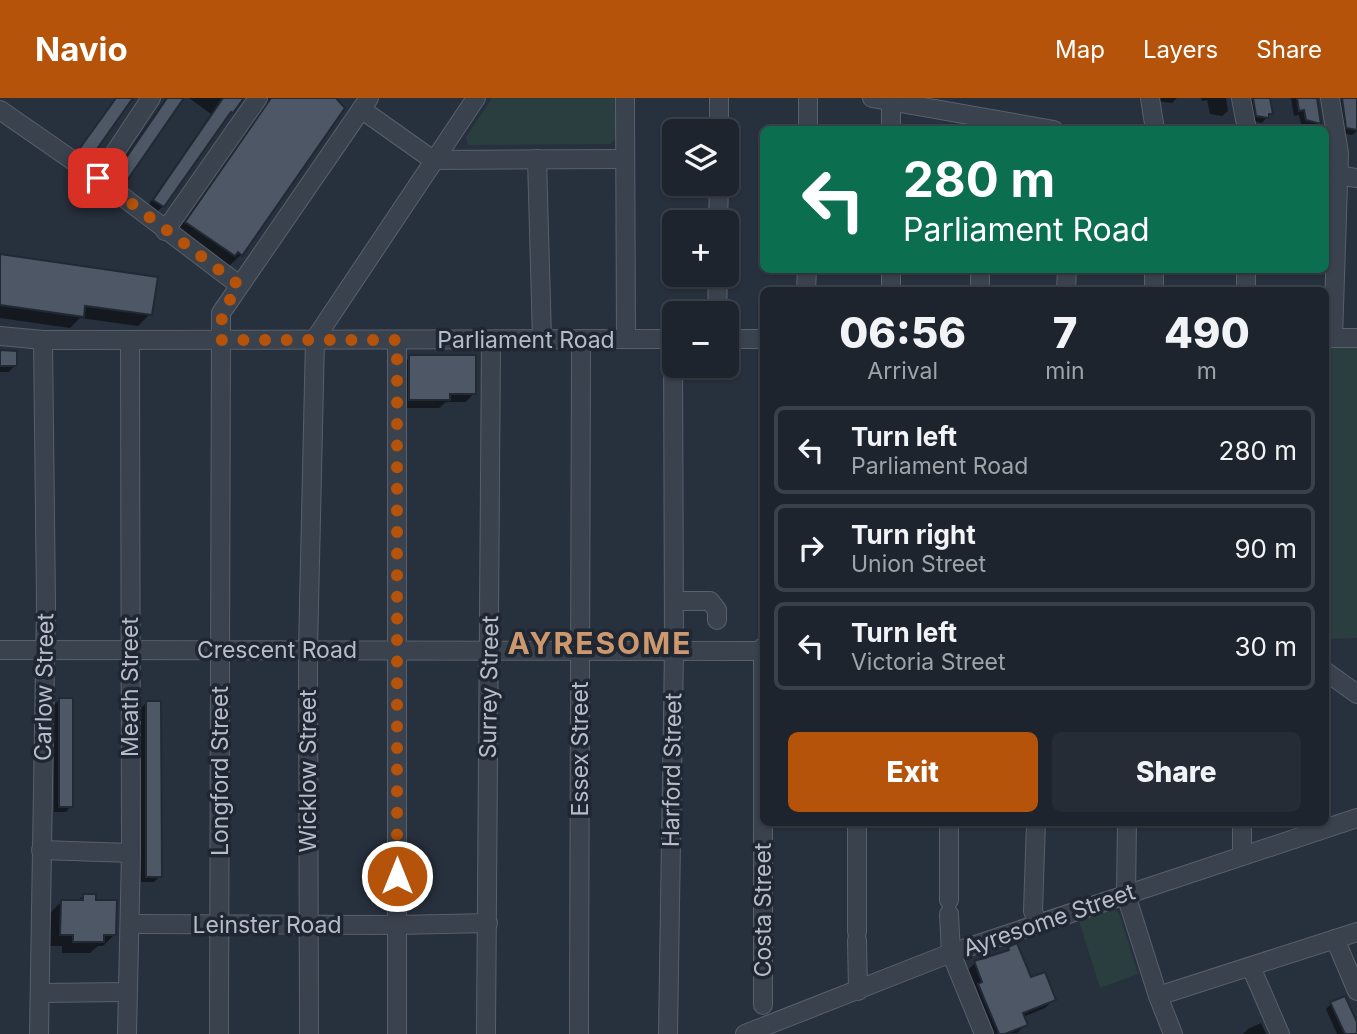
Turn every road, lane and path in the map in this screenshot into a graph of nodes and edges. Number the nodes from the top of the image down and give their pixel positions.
1 (151, 98) edge
2 (258, 98) edge
3 (476, 98) edge
4 (625, 98) edge
5 (719, 98) edge
6 (808, 98) edge
7 (872, 98) edge
8 (1150, 98) edge
9 (1241, 98) edge
10 (1330, 98) edge
11 (891, 102) junction
12 (365, 104) edge
13 (960, 105) edge
14 (0, 110) edge
15 (719, 119) edge
16 (981, 123) edge
17 (808, 126) edge
18 (891, 126) edge
19 (1012, 126) edge
20 (1154, 126) edge
21 (1246, 126) edge
22 (537, 159) junction
23 (624, 159) junction
24 (433, 160) junction
25 (1331, 174) edge
26 (98, 178) junction
27 (1357, 178) edge
28 (165, 230) junction
29 (239, 285) junction
30 (0, 336) edge
31 (1329, 338) edge
32 (1357, 338) edge
33 (542, 339) junction
34 (581, 339) junction
35 (626, 339) junction
36 (662, 339) edge
37 (739, 339) edge
38 (760, 339) edge
39 (43, 340) junction
40 (130, 340) junction
41 (221, 340) junction
42 (315, 340) junction
43 (397, 340) junction
44 (491, 340) junction
45 (673, 378) edge
46 (674, 601) junction
47 (717, 620) dead end
48 (674, 649) junction
49 (0, 650) edge
50 (130, 650) junction
51 (307, 650) junction
52 (397, 650) junction
53 (760, 650) edge
54 (44, 651) junction
55 (220, 651) junction
56 (488, 651) junction
57 (580, 652) junction
58 (1329, 674) edge
59 (1357, 694) edge
60 (1357, 818) edge
61 (763, 826) edge
62 (858, 826) edge
63 (949, 826) edge
64 (1035, 826) edge
65 (1127, 826) edge
66 (1242, 826) edge
67 (41, 850) junction
68 (131, 853) junction
69 (1242, 856) junction
70 (1126, 895) junction
71 (488, 923) junction
72 (130, 924) junction
73 (1038, 924) junction
74 (219, 925) junction
75 (310, 925) junction
76 (398, 925) junction
77 (1357, 932) edge
78 (1335, 939) junction
79 (951, 953) junction
80 (1251, 967) junction
81 (1357, 990) edge
82 (858, 991) junction
83 (126, 992) junction
84 (40, 993) junction
85 (1158, 996) junction
86 (763, 1005) dead end
87 (39, 1034) edge
88 (127, 1034) edge
89 (219, 1034) edge
90 (309, 1034) edge
91 (397, 1034) edge
92 (486, 1034) edge
93 (579, 1034) edge
94 (668, 1034) edge
95 (745, 1034) edge
96 (984, 1034) edge
97 (1173, 1034) edge
98 (1280, 1034) edge

1 - 26 street
2 - 28 street
3 - 24 street
4 - 23 street
5 - 15 street
6 - 17 street
7 - 11 street
8 - 20 street
9 - 21 street
10 - 25 street
11 - 13 street
11 - 18 street
12 - 24 street
12 - 29 street, Longford Street
13 - 16 street
14 - 26 street
16 - 19 street
22 - 23 street
22 - 24 street
22 - 33 street
23 - 35 street
24 - 42 street
25 - 27 street
25 - 31 street
26 - 28 street
28 - 29 street
29 - 41 street, Longford Street
30 - 39 street, Parliament Road
31 - 32 street
33 - 34 street, Parliament Road
33 - 44 street, Parliament Road
34 - 35 street, Parliament Road
34 - 57 street, Essex Street
35 - 36 street, Parliament Road
37 - 38 street
39 - 40 street, Parliament Road
39 - 54 street, Carlow Street
40 - 41 street, Parliament Road
40 - 50 street, Meath Street
41 - 42 street, Parliament Road
41 - 55 street, Longford Street
42 - 43 street, Parliament Road
42 - 51 street, Wicklow Street
43 - 44 street, Parliament Road
43 - 52 street
44 - 56 street, Surrey Street
45 - 46 street, Harford Street
46 - 47 street
46 - 48 street, Harford Street
48 - 53 street, Crescent Road
48 - 57 street, Crescent Road
48 - 94 street, Harford Street
49 - 54 street, Crescent Road
50 - 54 street, Crescent Road
50 - 55 street, Crescent Road
50 - 68 street, Meath Street
51 - 52 street, Crescent Road
51 - 55 street, Crescent Road
51 - 75 street, Wicklow Street
52 - 56 street, Crescent Road
52 - 76 street
54 - 67 street, Carlow Street
55 - 74 street, Longford Street
56 - 57 street, Crescent Road
56 - 71 street, Surrey Street
57 - 93 street, Essex Street
58 - 59 street
60 - 69 street, Ayresome Street
61 - 86 street, Costa Street
62 - 82 street
63 - 79 street
64 - 73 street
65 - 70 street
66 - 69 street
67 - 68 street
67 - 84 street, Carlow Street
68 - 72 street, Meath Street
69 - 70 street, Ayresome Street
70 - 73 street, Ayresome Street
70 - 85 street
71 - 76 street, Leinster Road
71 - 92 street, Surrey Street
72 - 74 street, Leinster Road
72 - 83 street, Meath Street
73 - 79 street, Ayresome Street
74 - 75 street, Leinster Road
74 - 89 street, Longford Street
75 - 76 street, Leinster Road
75 - 90 street, Wicklow Street
76 - 91 street
77 - 78 street
78 - 80 street
78 - 81 street
79 - 82 street, Ayresome Street
79 - 96 street
80 - 85 street
80 - 98 street
82 - 95 street, Ayresome Street
83 - 84 street
83 - 88 street, Meath Street
84 - 87 street, Carlow Street
85 - 97 street

